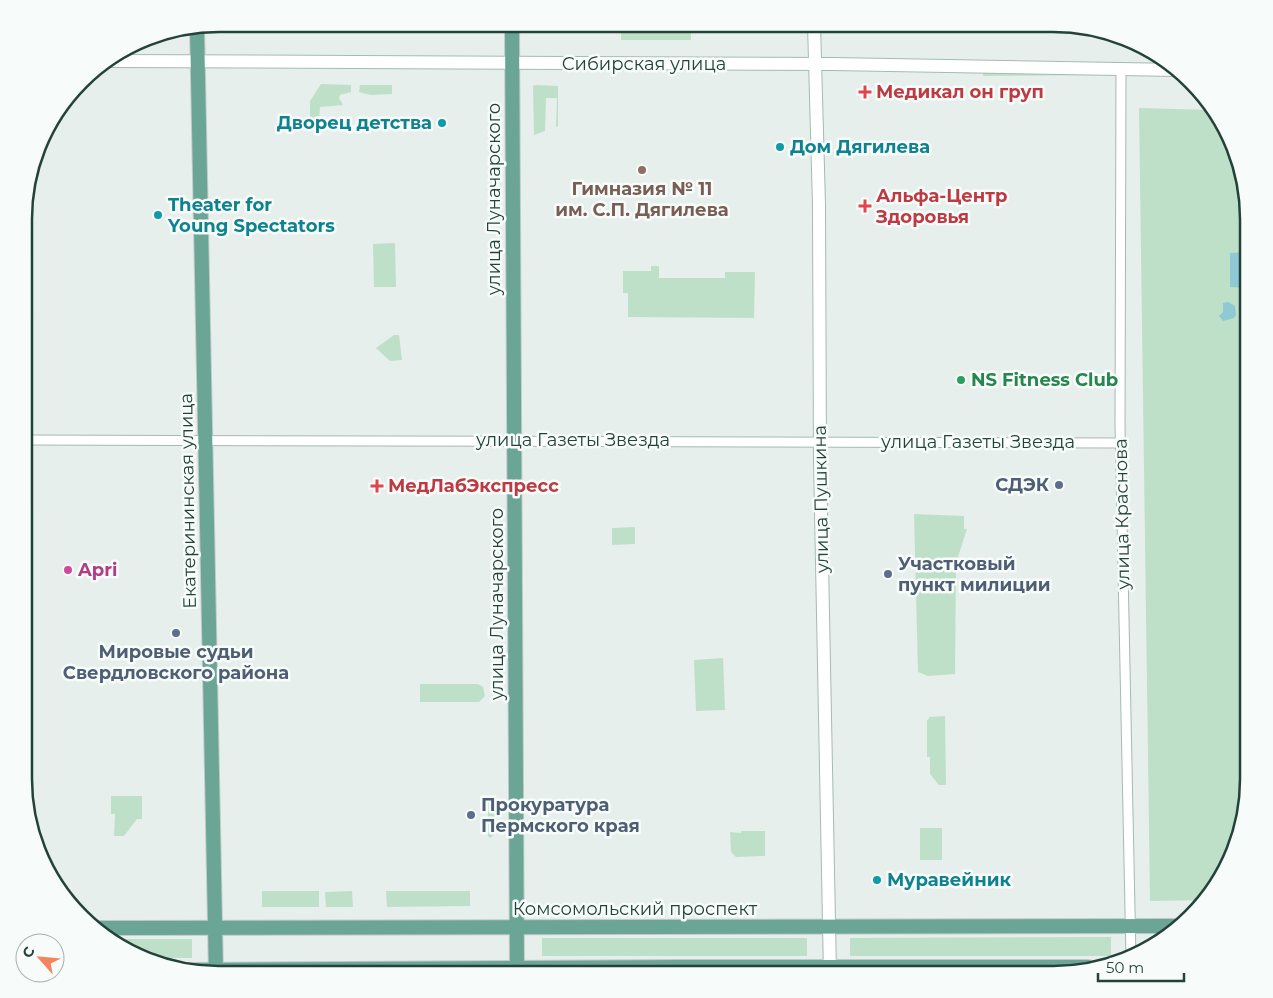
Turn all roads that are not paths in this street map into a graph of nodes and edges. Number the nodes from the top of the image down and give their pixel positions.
1 (512, 32) edge
2 (814, 32) edge
3 (197, 34) edge
4 (120, 61) edge
5 (198, 62) junction
6 (512, 63) junction
7 (815, 65) junction
8 (1121, 70) junction
9 (1166, 70) edge
10 (32, 440) edge
11 (206, 440) junction
12 (514, 440) junction
13 (820, 441) junction
14 (1121, 443) junction
15 (1130, 926) junction
16 (1168, 926) edge
17 (830, 927) junction
18 (107, 928) edge
19 (216, 928) junction
20 (517, 928) junction
21 (1131, 948) edge
22 (216, 966) edge
23 (517, 966) edge
24 (830, 966) edge

1 - 6 main road, улица Луначарского
2 - 7 main road, улица Пушкина
3 - 5 main road, Екатерининская улица
4 - 5 main road, Сибирская улица
5 - 6 main road, Сибирская улица
5 - 11 main road, Екатерининская улица
6 - 7 main road, Сибирская улица
6 - 12 main road, улица Луначарского
7 - 8 main road, Сибирская улица
7 - 13 main road, улица Пушкина
8 - 9 main road, Сибирская улица
8 - 14 street, улица Краснова
10 - 11 street, улица Газеты Звезда
11 - 12 street, улица Газеты Звезда
11 - 19 main road, Екатерининская улица
12 - 13 street, улица Газеты Звезда
12 - 20 main road, улица Луначарского
13 - 14 street, улица Газеты Звезда
13 - 17 main road, улица Пушкина
14 - 15 street, улица Краснова
15 - 16 main road, Комсомольский проспект
15 - 17 main road, Комсомольский проспект
15 - 21 street, улица Краснова
17 - 20 main road, Комсомольский проспект
17 - 24 main road, улица Пушкина
18 - 19 main road, Комсомольский проспект
19 - 20 main road, Комсомольский проспект
19 - 22 main road, Екатерининская улица
20 - 23 main road, улица Луначарского

